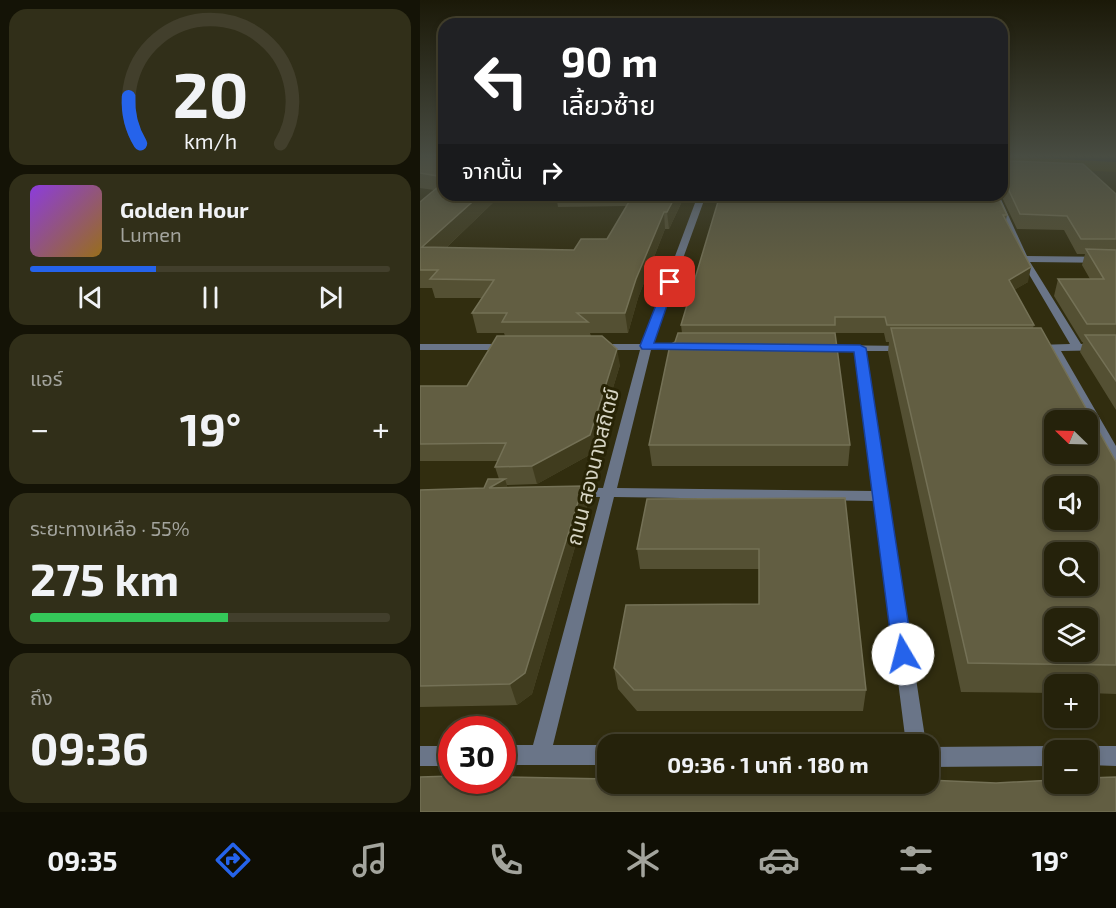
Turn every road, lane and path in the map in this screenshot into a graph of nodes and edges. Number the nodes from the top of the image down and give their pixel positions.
1 (700, 201) edge
2 (998, 201) edge
3 (1024, 259) junction
4 (1116, 260) edge
5 (646, 346) junction
6 (420, 347) edge
7 (515, 347) edge
8 (587, 347) edge
9 (694, 347) edge
10 (1116, 347) edge
11 (812, 348) edge
12 (860, 348) junction
13 (917, 348) edge
14 (1020, 348) edge
15 (1054, 348) junction
16 (1078, 348) junction
17 (1116, 457) edge
18 (609, 491) junction
19 (550, 492) edge
20 (880, 496) junction
21 (915, 734) edge
22 (541, 754) junction
23 (597, 754) edge
24 (516, 755) edge
25 (420, 756) edge
26 (438, 756) edge
27 (1044, 756) edge
28 (1098, 756) edge
29 (1116, 756) edge
30 (939, 757) edge

1 - 5 street, ถนน สองนางสถิตย์
2 - 3 street
3 - 4 street
3 - 16 street
5 - 8 street
5 - 9 street
5 - 18 street, ถนน สองนางสถิตย์
6 - 7 street
10 - 16 street
11 - 12 street
12 - 13 street
12 - 20 street
14 - 15 street
15 - 16 street
15 - 17 street
18 - 19 street
18 - 20 street
18 - 22 street, ถนน สองนางสถิตย์
20 - 21 street
22 - 23 street
22 - 24 street
25 - 26 street
27 - 30 street
28 - 29 street

